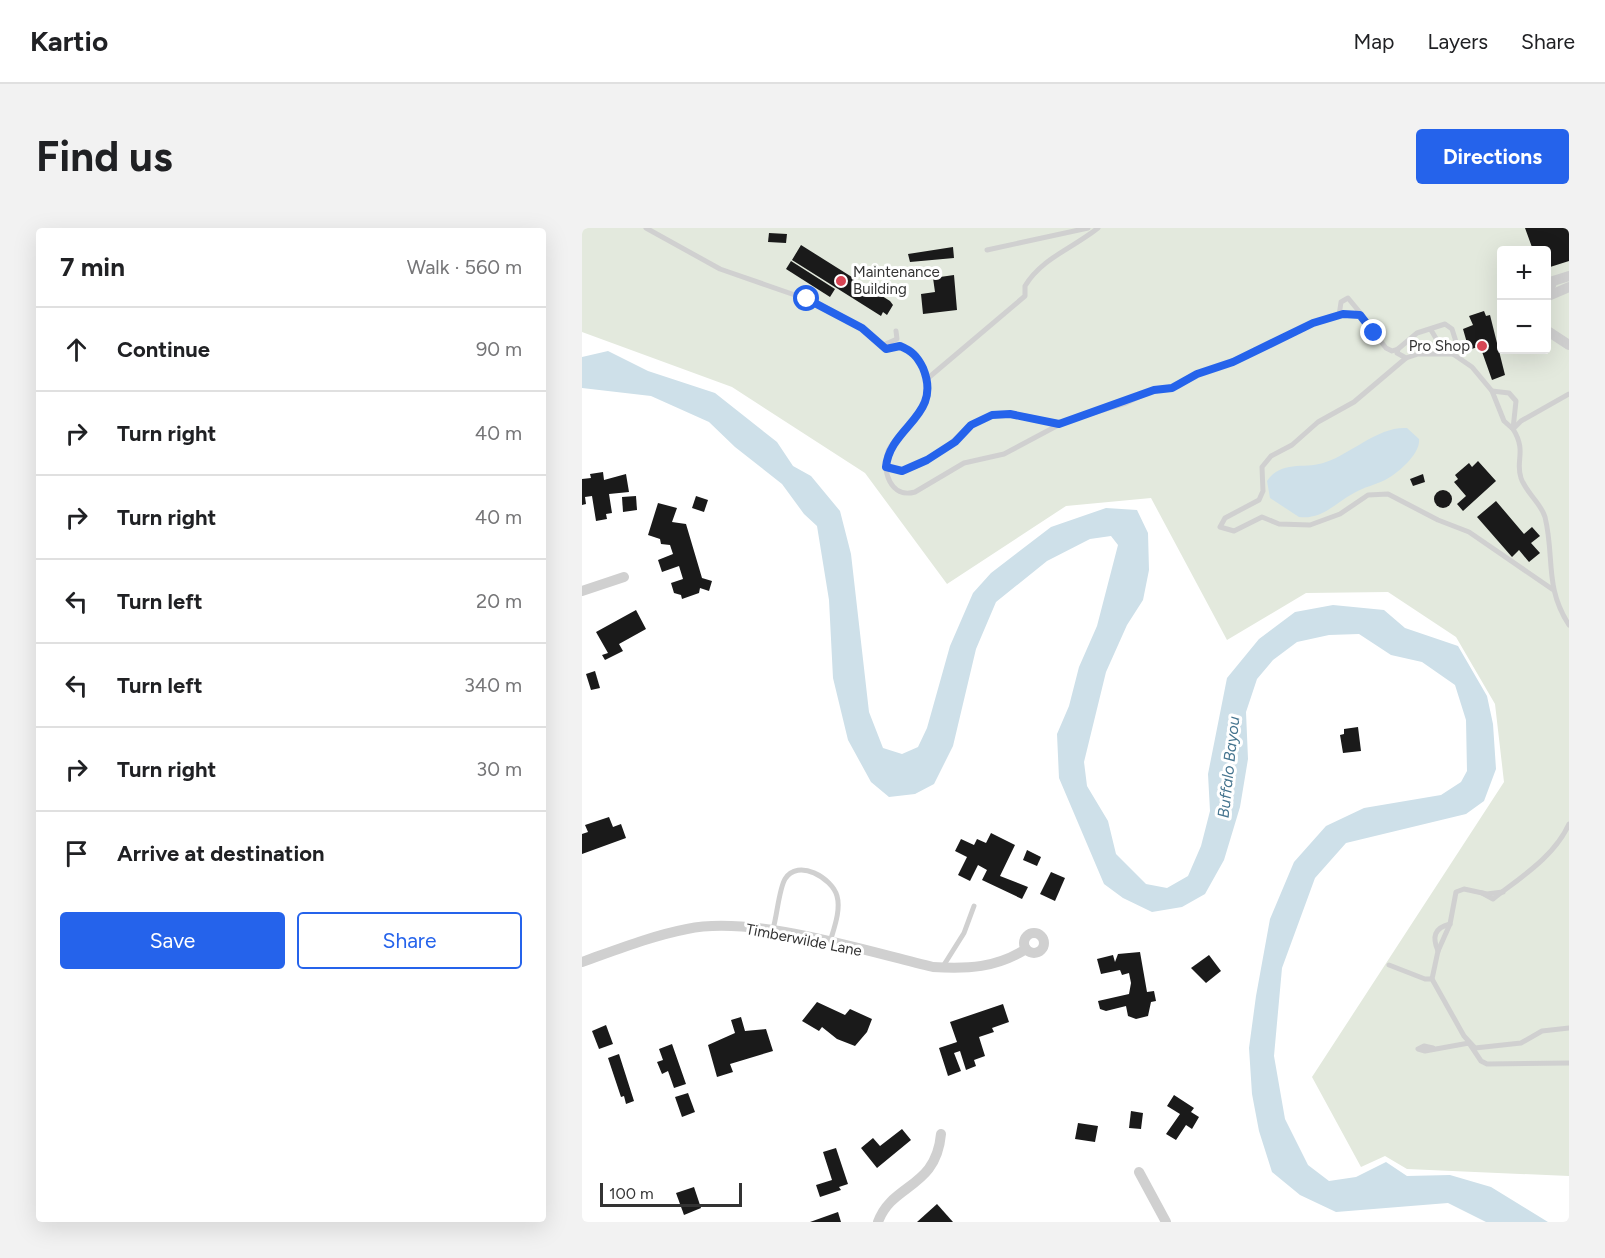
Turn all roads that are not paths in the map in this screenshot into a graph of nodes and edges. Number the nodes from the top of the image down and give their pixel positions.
1 (646, 228) edge
2 (1088, 228) edge
3 (1098, 228) edge
4 (987, 250) dead end
5 (1569, 276) edge
6 (1551, 286) edge
7 (1569, 287) edge
8 (1551, 295) edge
9 (1339, 316) junction
10 (1365, 319) junction
11 (1431, 330) junction
12 (896, 331) dead end
13 (1551, 333) edge
14 (1569, 345) edge
15 (881, 346) junction
16 (1398, 349) junction
17 (1439, 353) junction
18 (1453, 354) junction
19 (1406, 358) junction
20 (927, 378) junction
21 (1491, 391) junction
22 (1569, 394) edge
23 (1059, 424) junction
24 (1513, 429) junction
25 (886, 467) junction
26 (1255, 504) junction
27 (1261, 517) junction
28 (624, 577) dead end
29 (1552, 589) junction
30 (582, 591) edge
31 (1569, 625) edge
32 (1569, 824) edge
33 (1566, 838) edge
34 (974, 906) dead end
35 (1450, 924) junction
36 (773, 931) junction
37 (830, 943) junction
38 (1026, 949) dead end
39 (1438, 951) junction
40 (582, 962) edge
41 (1389, 965) dead end
42 (942, 968) junction
43 (1432, 979) junction
44 (1569, 1028) edge
45 (1469, 1043) junction
46 (1433, 1048) dead end
47 (1569, 1063) edge
48 (941, 1134) dead end
49 (1140, 1172) dead end
50 (878, 1222) edge
51 (1166, 1222) edge

1 - 15 lane
2 - 4 lane
3 - 20 lane
5 - 6 street
7 - 8 street
9 - 10 lane
9 - 10 lane
9 - 23 lane
10 - 16 lane
11 - 16 lane
11 - 17 lane
11 - 18 lane
12 - 15 lane
13 - 14 street
15 - 20 lane
16 - 19 lane
17 - 18 lane
17 - 19 lane
18 - 21 lane
19 - 26 lane
20 - 25 lane
21 - 24 lane
21 - 24 lane
22 - 24 lane
23 - 25 lane
23 - 25 lane
24 - 29 lane
26 - 27 lane
26 - 27 lane
27 - 29 lane
28 - 30 street
29 - 31 lane
32 - 33 lane
33 - 35 lane
34 - 42 lane
35 - 39 lane
35 - 39 lane
36 - 37 street, Timberwilde Lane
36 - 37 lane
36 - 40 street, Timberwilde Lane
37 - 42 street, Timberwilde Lane
38 - 42 street, Timberwilde Lane
39 - 43 lane
41 - 43 lane
43 - 45 lane
44 - 45 lane
45 - 46 lane
45 - 47 lane
48 - 50 street
49 - 51 street

